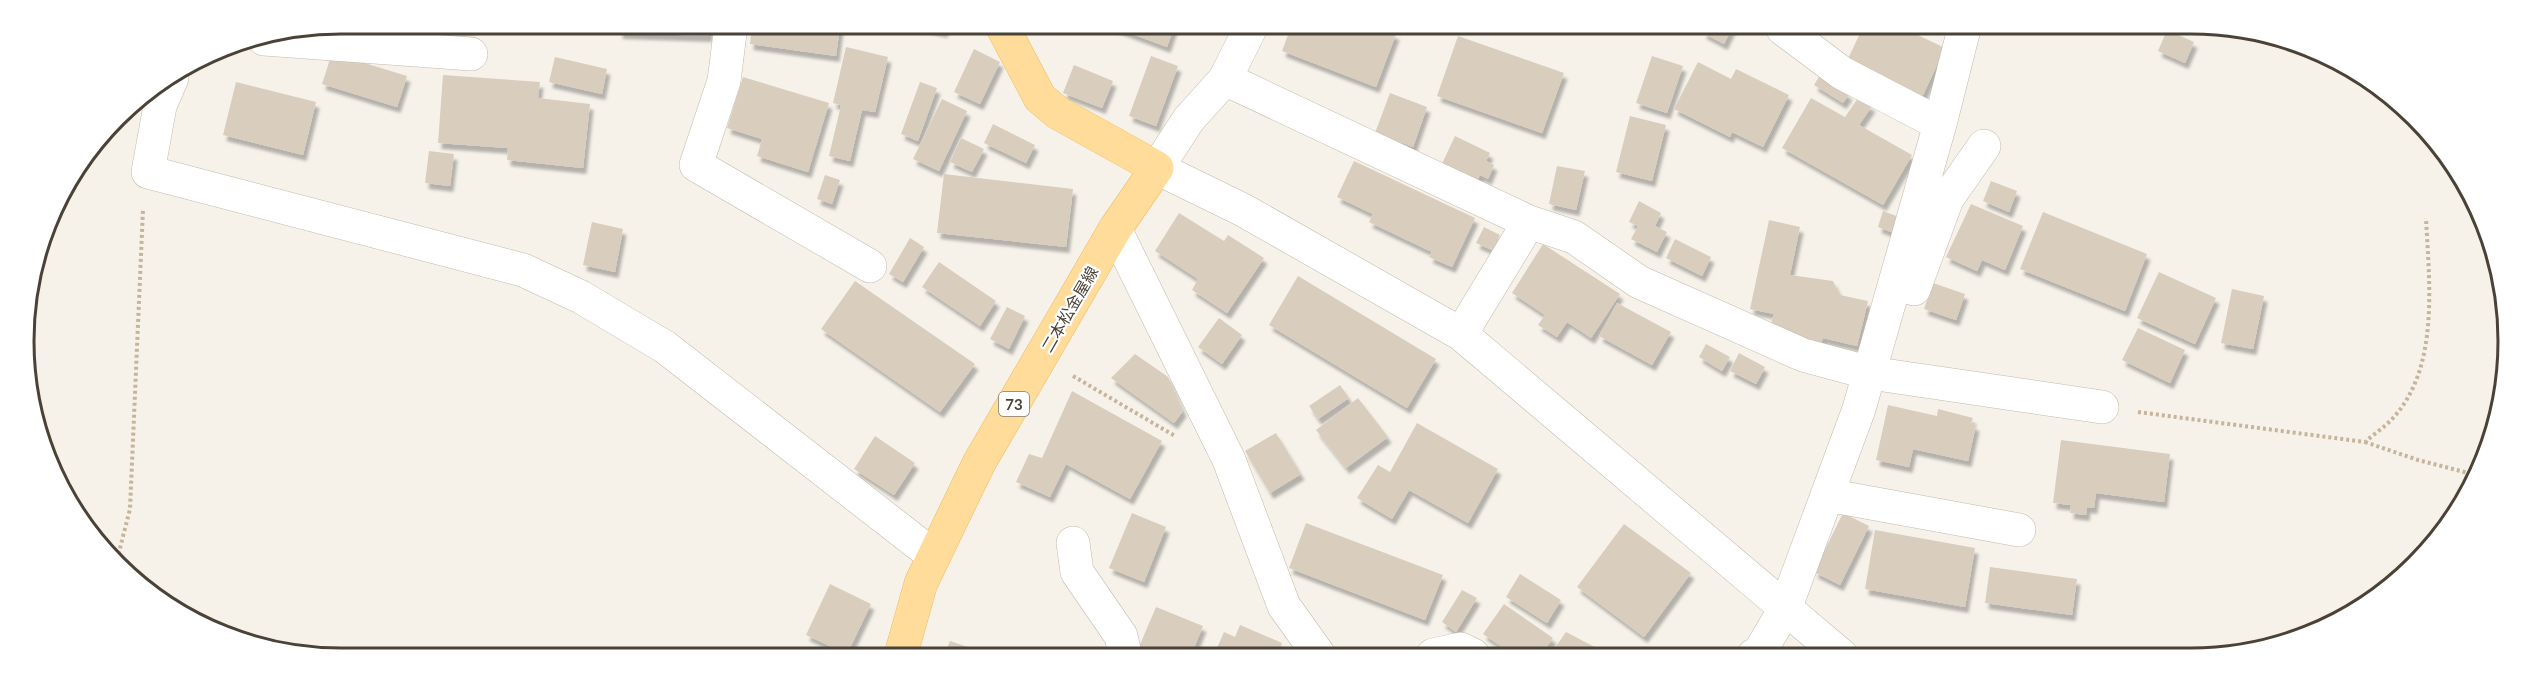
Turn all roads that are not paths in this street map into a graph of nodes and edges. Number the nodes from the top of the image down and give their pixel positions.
1 (730, 34) edge
2 (1006, 34) edge
3 (1248, 34) edge
4 (1791, 34) edge
5 (1963, 34) edge
6 (281, 40) edge
7 (471, 54) dead end
8 (1225, 79) junction
9 (167, 89) edge
10 (1940, 124) junction
11 (1984, 146) dead end
12 (1157, 168) junction
13 (1529, 222) junction
14 (1116, 229) junction
15 (870, 266) dead end
16 (1461, 334) junction
17 (1879, 341) junction
18 (1870, 374) junction
19 (2102, 407) road end
20 (1827, 495) junction
21 (2019, 530) dead end
22 (1073, 543) dead end
23 (934, 556) junction
24 (1785, 609) junction
25 (903, 648) edge
26 (1124, 648) edge
27 (1314, 648) edge
28 (1761, 648) edge
29 (1832, 648) edge

1 - 15 street
2 - 12 main road
3 - 8 street
4 - 10 street
5 - 10 street
6 - 7 street
8 - 12 street
8 - 13 street
9 - 23 street
10 - 17 street
11 - 17 street
12 - 14 main road, 二本松金屋線 / 73
12 - 16 street
13 - 16 street
13 - 18 street
14 - 23 main road, 二本松金屋線 / 73
14 - 27 street
16 - 24 street
17 - 18 street
18 - 19 street
18 - 20 street
20 - 21 street
20 - 24 street
22 - 26 street
23 - 25 main road, 二本松金屋線 / 73
24 - 28 street
24 - 29 street

